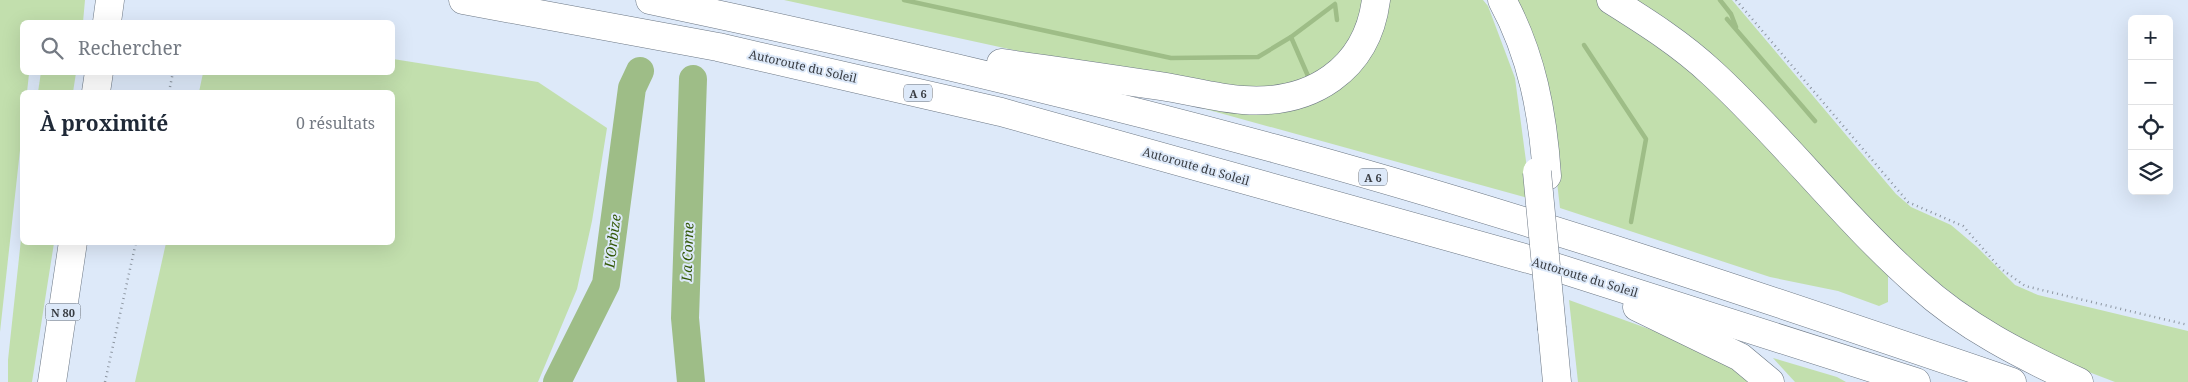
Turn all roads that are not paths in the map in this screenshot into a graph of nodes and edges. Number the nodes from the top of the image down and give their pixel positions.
1 (110, 0) edge
2 (463, 0) edge
3 (650, 0) edge
4 (1376, 0) edge
5 (1490, 0) edge
6 (1502, 0) edge
7 (1611, 0) edge
8 (107, 20) edge
9 (826, 37) junction
10 (99, 75) edge
11 (96, 90) edge
12 (1542, 174) junction
13 (73, 245) edge
14 (1539, 262) junction
15 (1557, 330) junction
16 (52, 382) edge
17 (1557, 382) edge
18 (1567, 382) edge
19 (1770, 382) edge
20 (1916, 382) edge
21 (2012, 382) edge
22 (2079, 382) edge

1 - 8 main road
2 - 14 main road, Autoroute du Soleil / A 6
3 - 9 main road, A 6
4 - 9 main road
5 - 12 main road
6 - 12 main road
7 - 22 main road
9 - 21 main road, A 6
10 - 11 main road
12 - 15 main road
13 - 16 main road, N 80
14 - 19 main road
14 - 20 main road, Autoroute du Soleil / A 6
15 - 17 main road
15 - 18 main road

